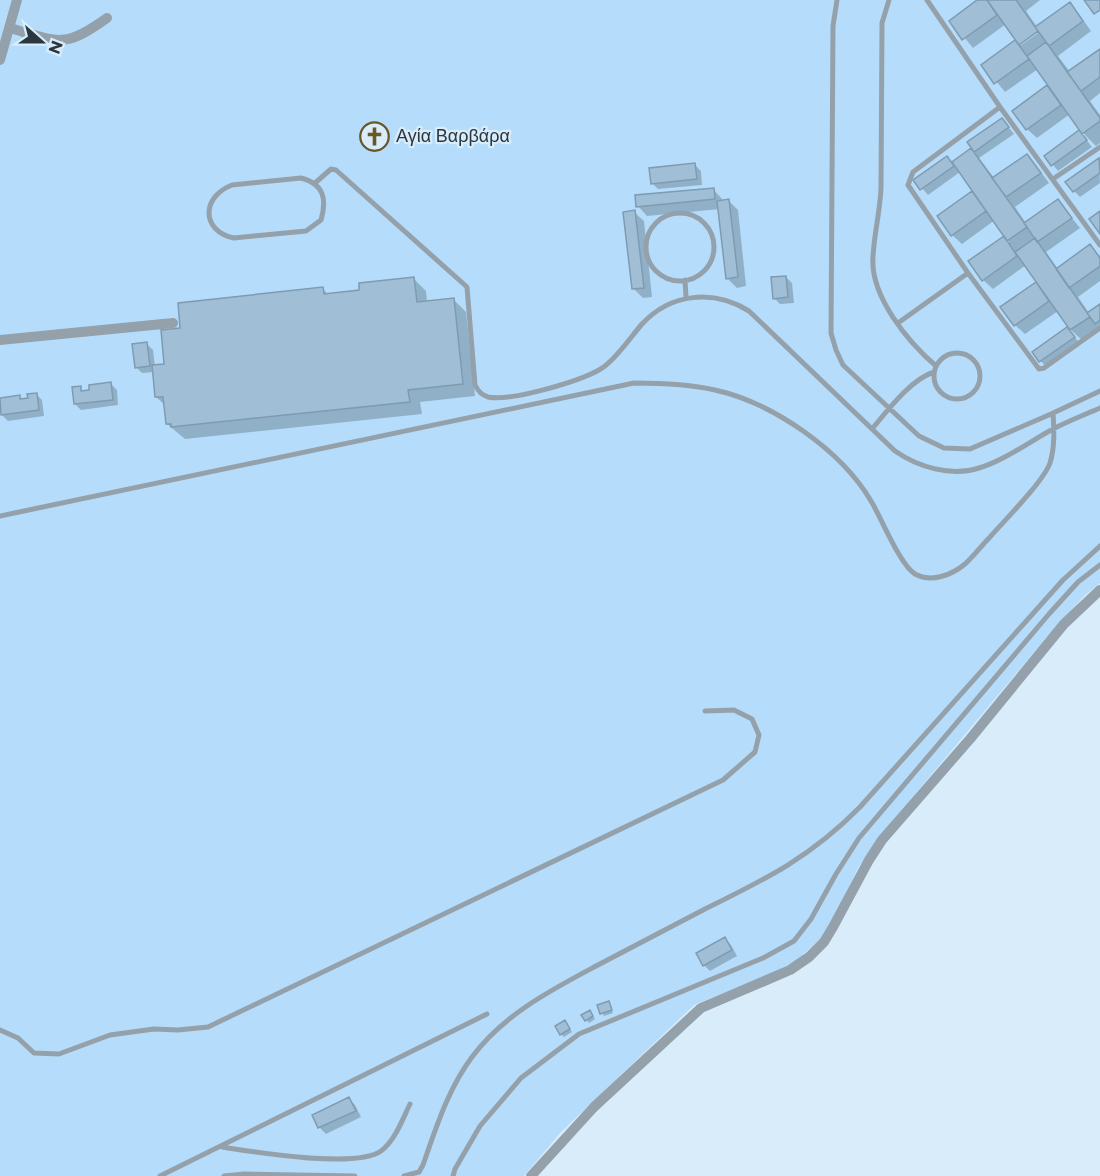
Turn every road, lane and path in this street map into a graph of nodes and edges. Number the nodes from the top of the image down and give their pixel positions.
1 (18, 0) edge
2 (837, 0) edge
3 (889, 0) edge
4 (927, 0) edge
5 (107, 18) dead end
6 (10, 28) junction
7 (0, 60) edge
8 (1000, 107) junction
9 (1100, 147) edge
10 (1053, 179) junction
11 (315, 183) junction
12 (1100, 245) edge
13 (968, 273) junction
14 (685, 280) junction
15 (686, 297) junction
16 (173, 323) dead end
17 (898, 323) junction
18 (1100, 328) edge
19 (0, 340) edge
20 (935, 369) junction
21 (1100, 391) edge
22 (890, 408) junction
23 (1100, 408) edge
24 (1053, 413) junction
25 (872, 429) junction
26 (1054, 429) junction
27 (0, 516) edge
28 (1100, 546) edge
29 (1100, 564) edge
30 (1100, 590) edge
31 (705, 711) dead end
32 (487, 1014) dead end
33 (0, 1029) edge
34 (410, 1104) dead end
35 (221, 1146) junction
36 (160, 1176) edge
37 (224, 1176) edge
38 (355, 1176) edge
39 (404, 1176) edge
40 (453, 1176) edge
41 (531, 1176) edge

1 - 6 street
2 - 22 lane
3 - 17 lane
4 - 8 lane
5 - 6 street
6 - 7 street
8 - 10 lane
8 - 13 lane
9 - 10 lane
10 - 12 lane
11 - 11 lane
11 - 15 lane
13 - 17 lane
13 - 18 lane
14 - 14 lane
14 - 15 lane
15 - 25 lane
16 - 19 street
17 - 20 lane
20 - 20 lane
20 - 22 lane
21 - 24 lane
22 - 24 lane
22 - 25 lane
23 - 26 lane
24 - 26 lane
25 - 26 lane
26 - 27 lane
28 - 39 lane
29 - 40 lane
30 - 41 street
31 - 33 lane
32 - 35 lane
34 - 35 lane
35 - 36 lane
37 - 38 lane

